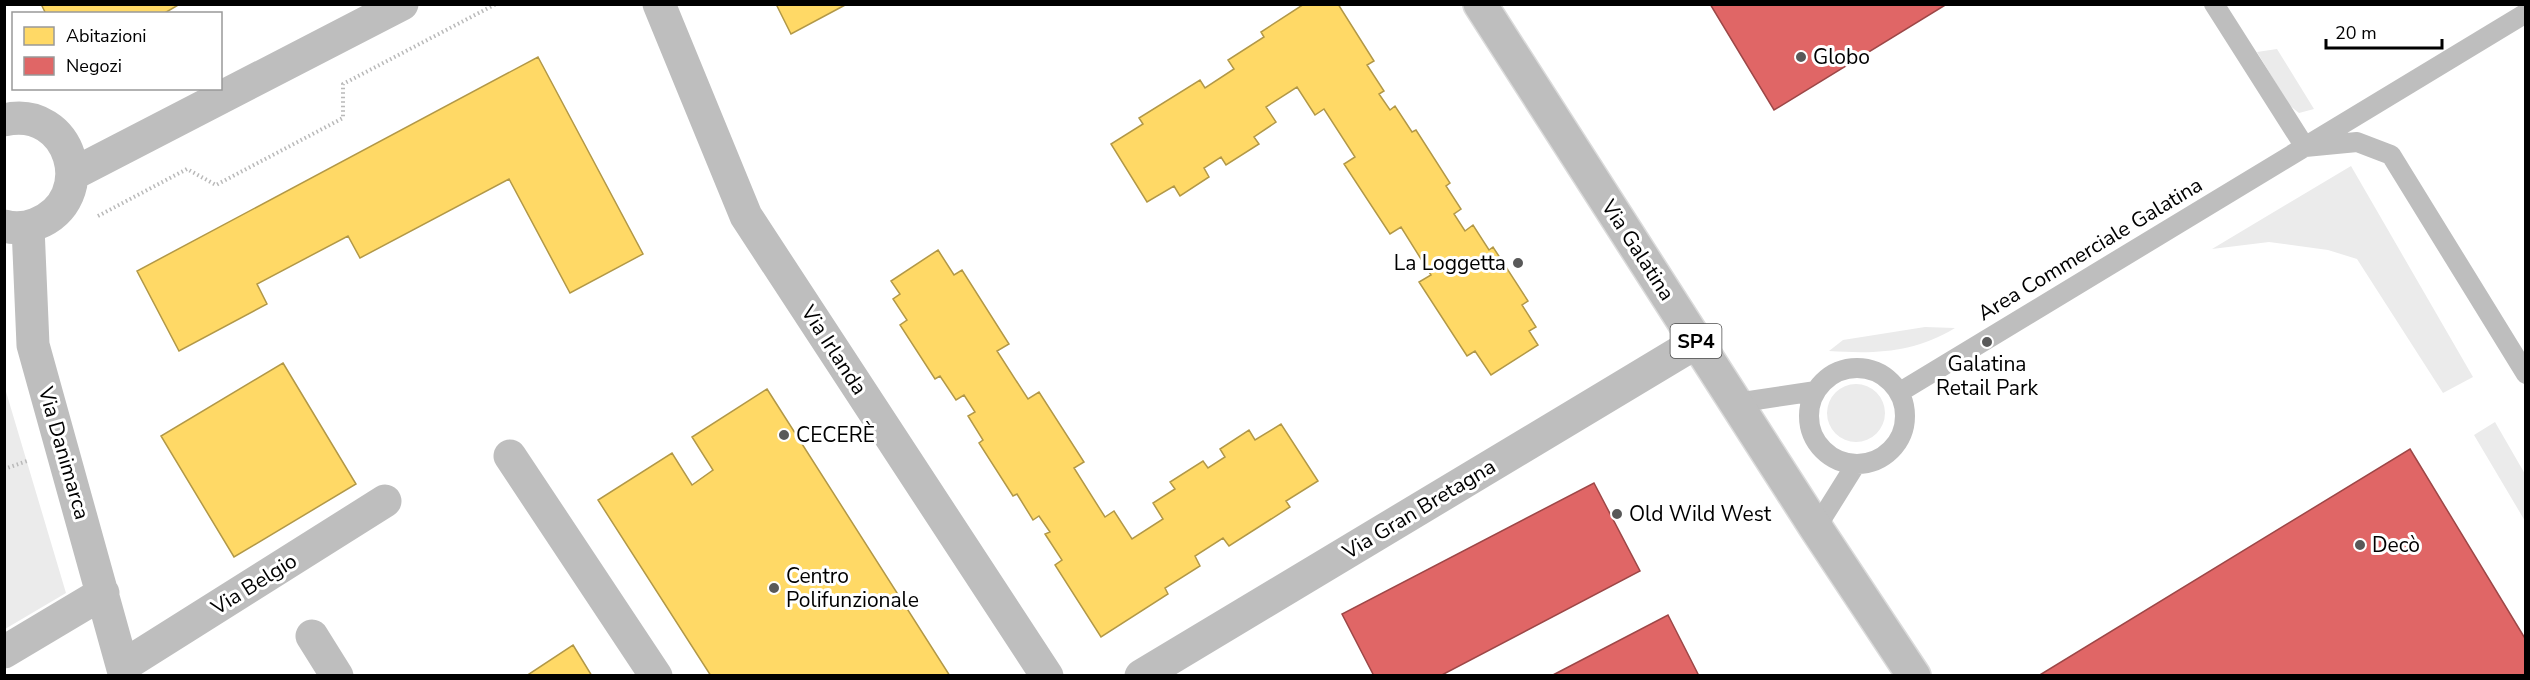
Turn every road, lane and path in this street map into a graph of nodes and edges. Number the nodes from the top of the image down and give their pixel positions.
1 (402, 4) edge
2 (496, 4) edge
3 (659, 4) edge
4 (1480, 4) edge
5 (2214, 4) edge
6 (2526, 13) edge
7 (4, 120) edge
8 (2304, 147) junction
9 (72, 174) junction
10 (96, 217) dead end
11 (16, 226) edge
12 (1697, 342) junction
13 (2526, 374) edge
14 (1816, 391) junction
15 (1900, 392) junction
16 (1736, 403) junction
17 (510, 456) dead end
18 (27, 461) dead end
19 (1856, 464) junction
20 (4, 469) edge
21 (385, 501) dead end
22 (1816, 528) junction
23 (103, 593) junction
24 (312, 636) dead end
25 (4, 652) edge
26 (124, 671) edge
27 (337, 675) edge
28 (656, 675) edge
29 (1047, 675) edge
30 (1141, 675) edge
31 (1914, 675) edge

1 - 9 street
2 - 10 path
3 - 29 street, Via Irlanda
4 - 12 street, Via Galatina / SP4
5 - 8 lane
6 - 8 lane, Area Commerciale Galatina
7 - 9 street
8 - 13 lane, Area Commerciale Galatina
8 - 15 lane, Area Commerciale Galatina
9 - 11 street
11 - 23 street, Via Danimarca
12 - 16 street, Via Galatina / SP4
12 - 30 street, Via Gran Bretagna
14 - 15 lane
14 - 16 lane
14 - 19 lane
15 - 19 lane
16 - 22 street, Via Galatina / SP4
17 - 28 street
18 - 20 path
19 - 22 lane
21 - 26 street, Via Belgio
22 - 31 street, Via Galatina / SP4
23 - 25 street
23 - 26 street, Via Danimarca
24 - 27 street

